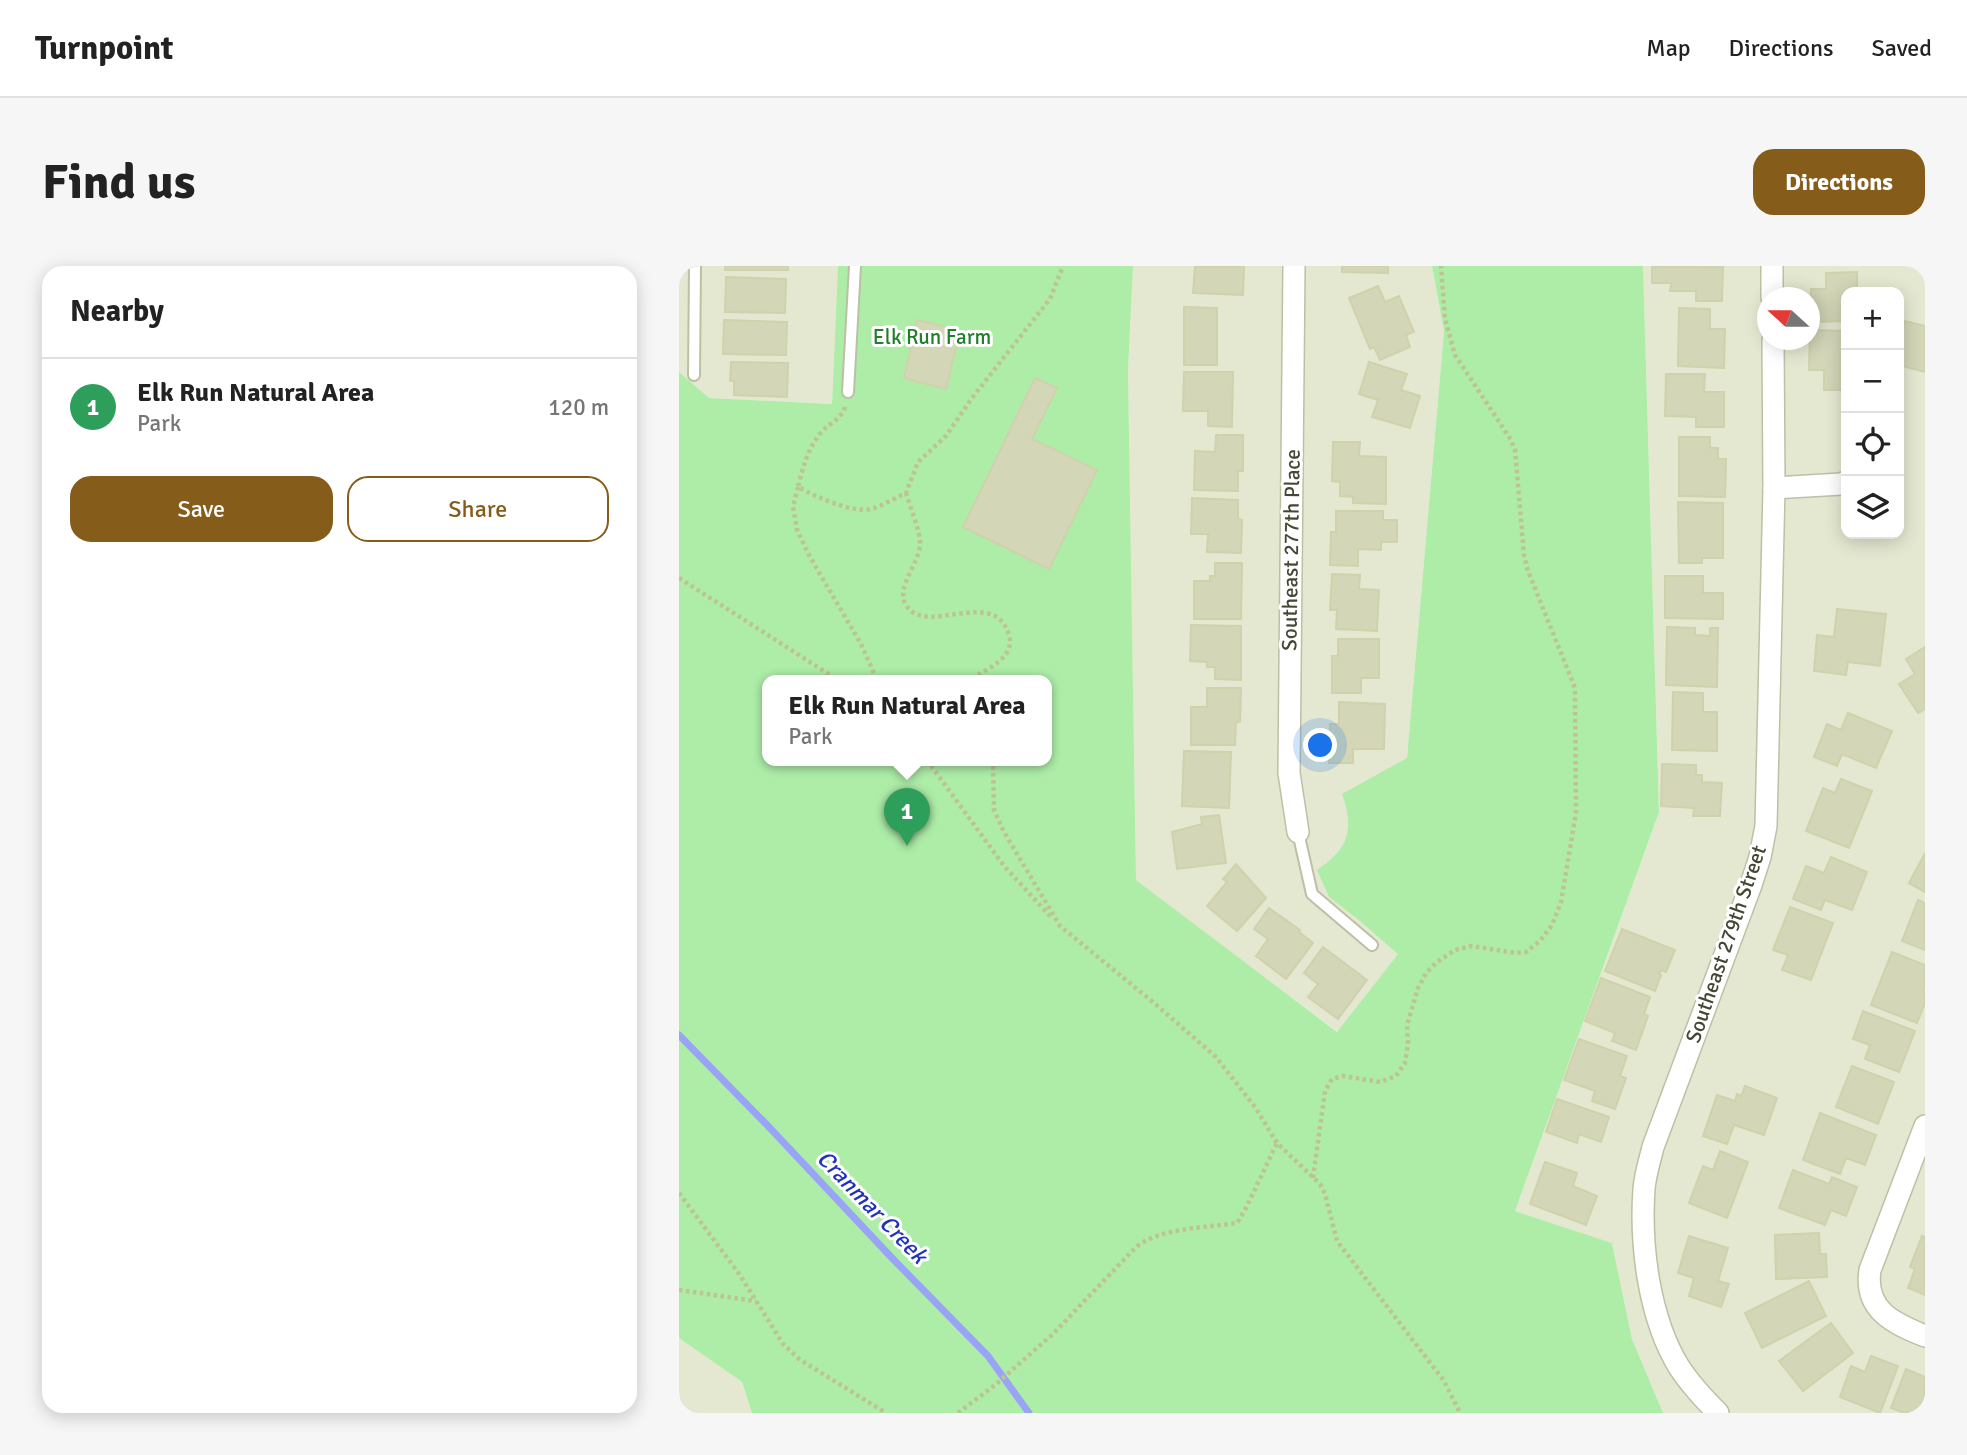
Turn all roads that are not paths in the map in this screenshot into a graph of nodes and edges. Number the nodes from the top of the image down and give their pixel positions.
1 (695, 266) edge
2 (855, 266) edge
3 (1294, 266) edge
4 (1772, 266) edge
5 (1772, 287) edge
6 (1773, 350) edge
7 (694, 375) dead end
8 (848, 392) road end
9 (1841, 484) edge
10 (1774, 488) junction
11 (1299, 832) joint
12 (1372, 945) dead end
13 (1925, 1126) edge
14 (1925, 1336) edge
15 (1717, 1413) edge

1 - 7 lane
2 - 8 lane
3 - 11 street, Southeast 277th Place
4 - 5 street
6 - 10 street, Southeast 279th Street
9 - 10 street
10 - 15 street, Southeast 279th Street
11 - 12 lane
13 - 14 street

